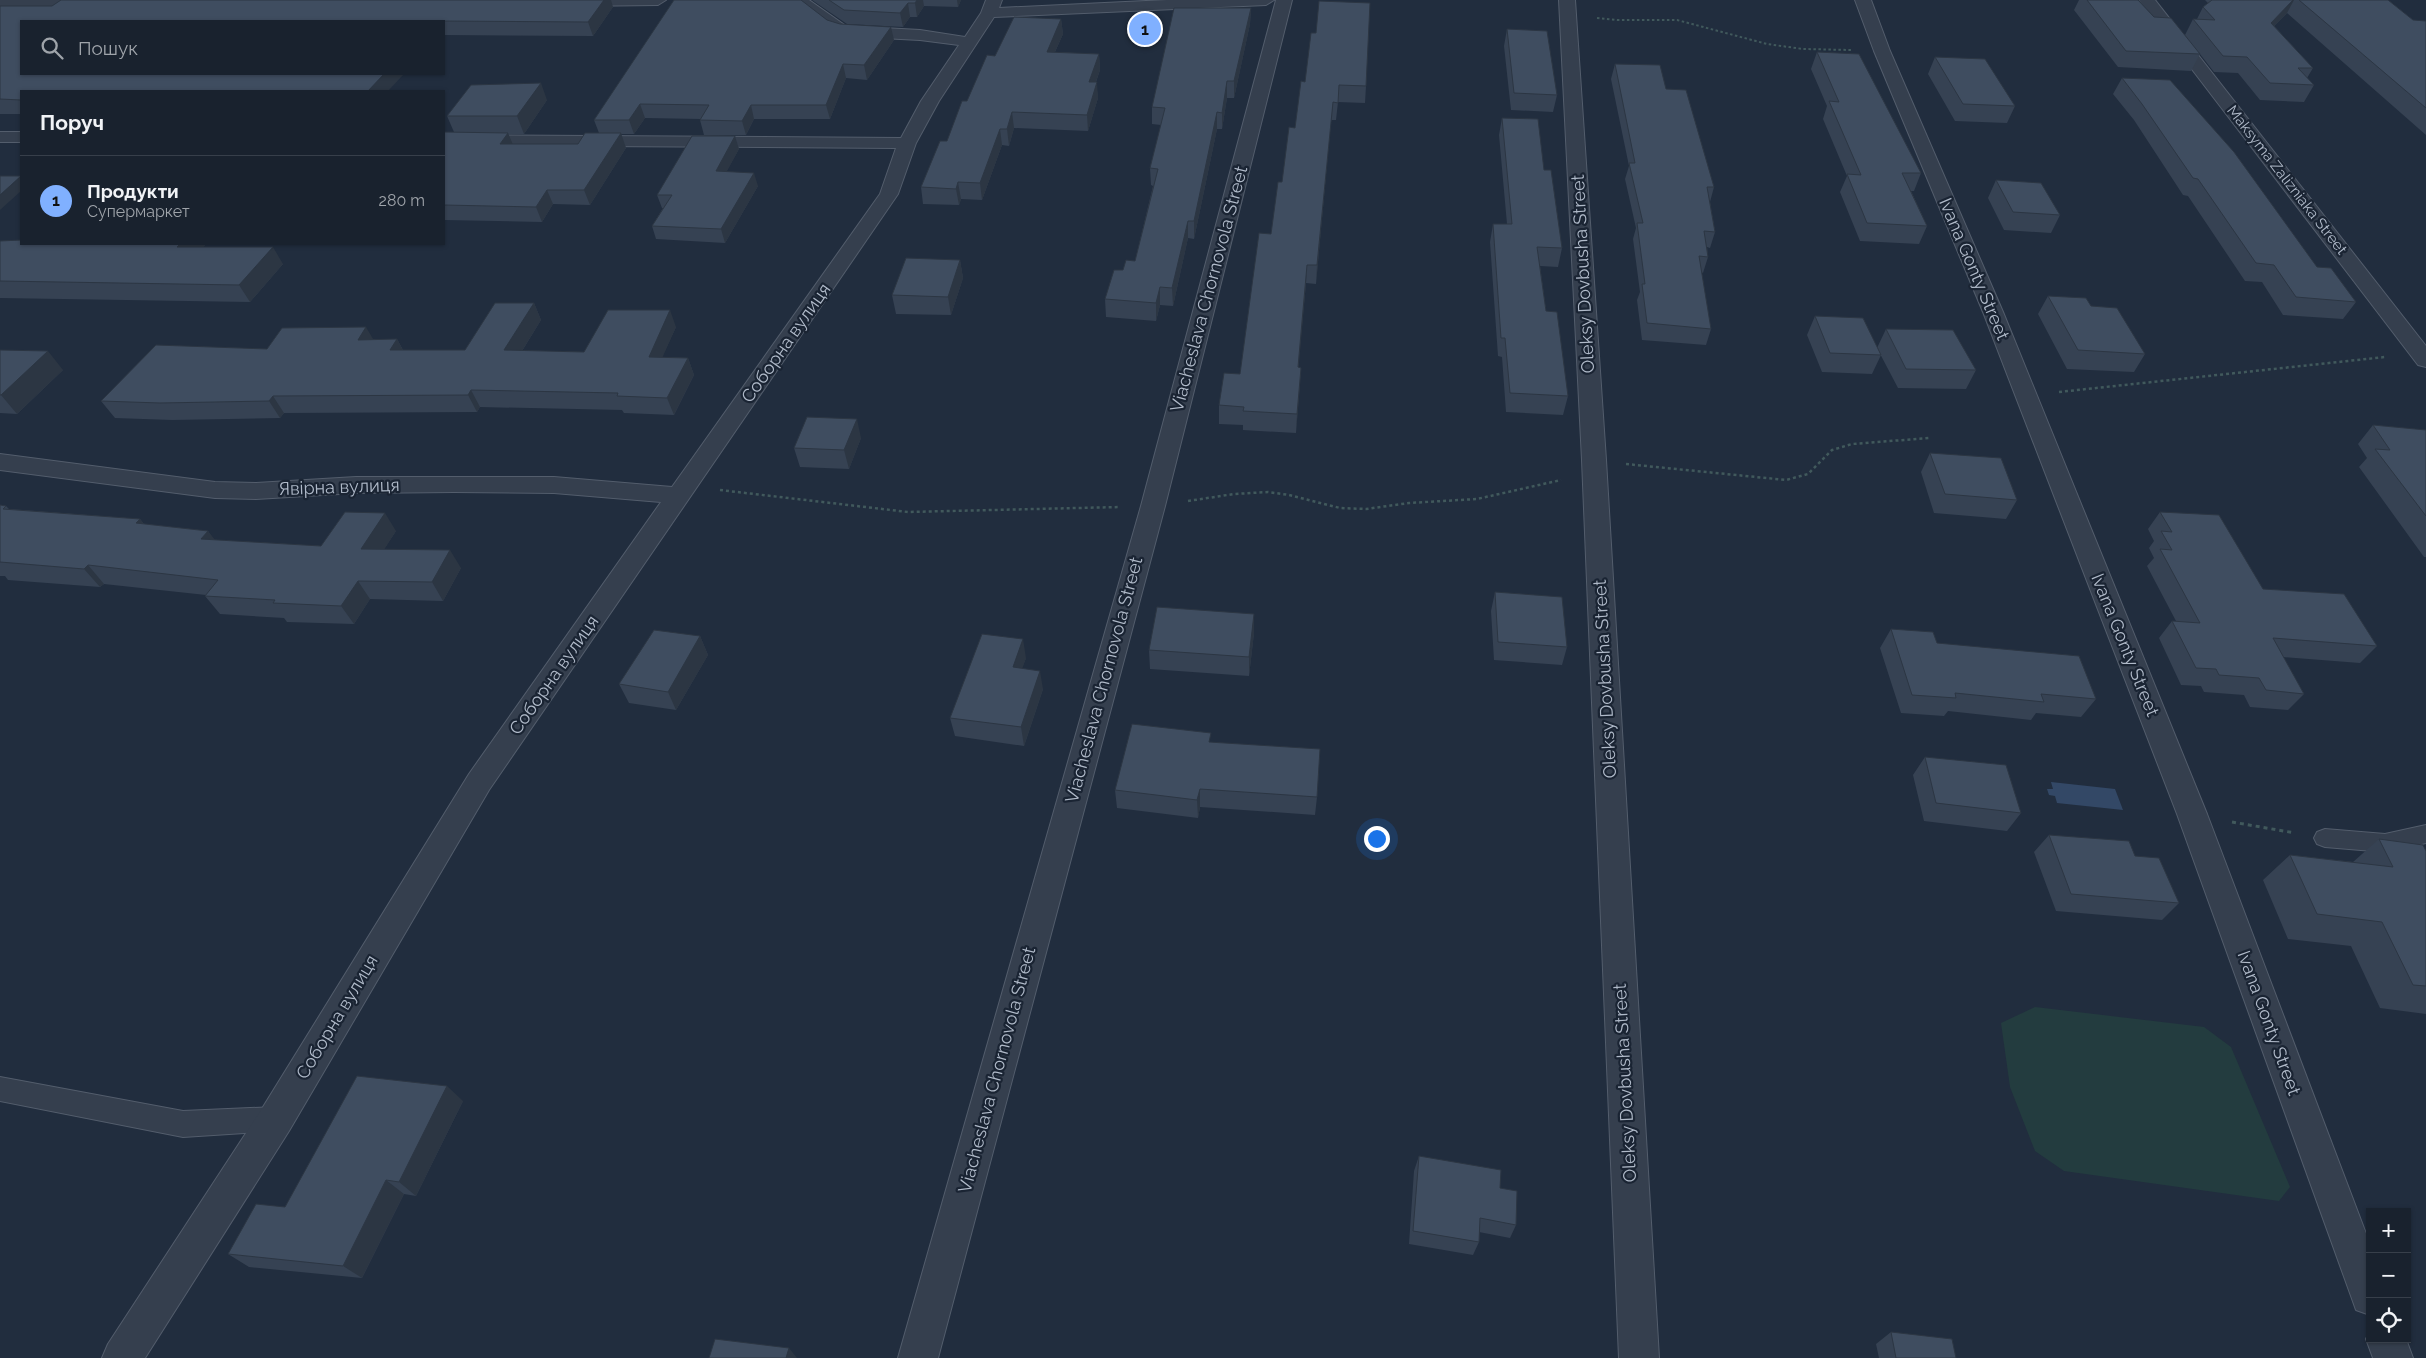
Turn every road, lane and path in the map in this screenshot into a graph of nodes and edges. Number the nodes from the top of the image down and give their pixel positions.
1 (658, 0) edge
2 (702, 0) edge
3 (1266, 0) edge
4 (1284, 0) edge
5 (1863, 0) edge
6 (2147, 0) edge
7 (0, 1) edge
8 (112, 1) edge
9 (563, 1) edge
10 (1568, 5) edge
11 (991, 7) edge
12 (970, 42) junction
13 (1882, 51) junction
14 (0, 137) edge
15 (20, 137) edge
16 (445, 140) edge
17 (907, 143) junction
18 (2423, 356) edge
19 (2027, 395) junction
20 (1929, 438) dead end
21 (0, 462) edge
22 (1594, 468) junction
23 (684, 491) junction
24 (1152, 506) junction
25 (2192, 814) junction
26 (2426, 834) edge
27 (2325, 838) joint
28 (0, 1089) edge
29 (276, 1119) junction
30 (2366, 1285) edge
31 (2387, 1343) edge
32 (122, 1358) edge
33 (918, 1358) edge
34 (1639, 1358) edge
35 (2393, 1358) edge

1 - 9 street
2 - 12 street
3 - 11 street
4 - 24 street, Viacheslava Chornovola Street
5 - 13 street, Ivana Gonty Street
6 - 18 street, Maksyma Zalizniaka Street
7 - 8 street
10 - 13 path
10 - 22 street, Oleksy Dovbusha Street
11 - 12 street, Соборна вулиця
12 - 17 street, Соборна вулиця
13 - 19 street, Ivana Gonty Street
14 - 15 street
16 - 17 street
17 - 23 street, Соборна вулиця
18 - 19 path
19 - 25 street, Ivana Gonty Street
20 - 22 path
21 - 23 street, Явірна вулиця
22 - 24 path
22 - 34 street, Oleksy Dovbusha Street
23 - 24 path
23 - 29 street, Соборна вулиця
24 - 33 street, Viacheslava Chornovola Street
25 - 27 path
25 - 30 street, Ivana Gonty Street
26 - 27 lane
28 - 29 lane
29 - 32 street, Соборна вулиця
31 - 35 street

